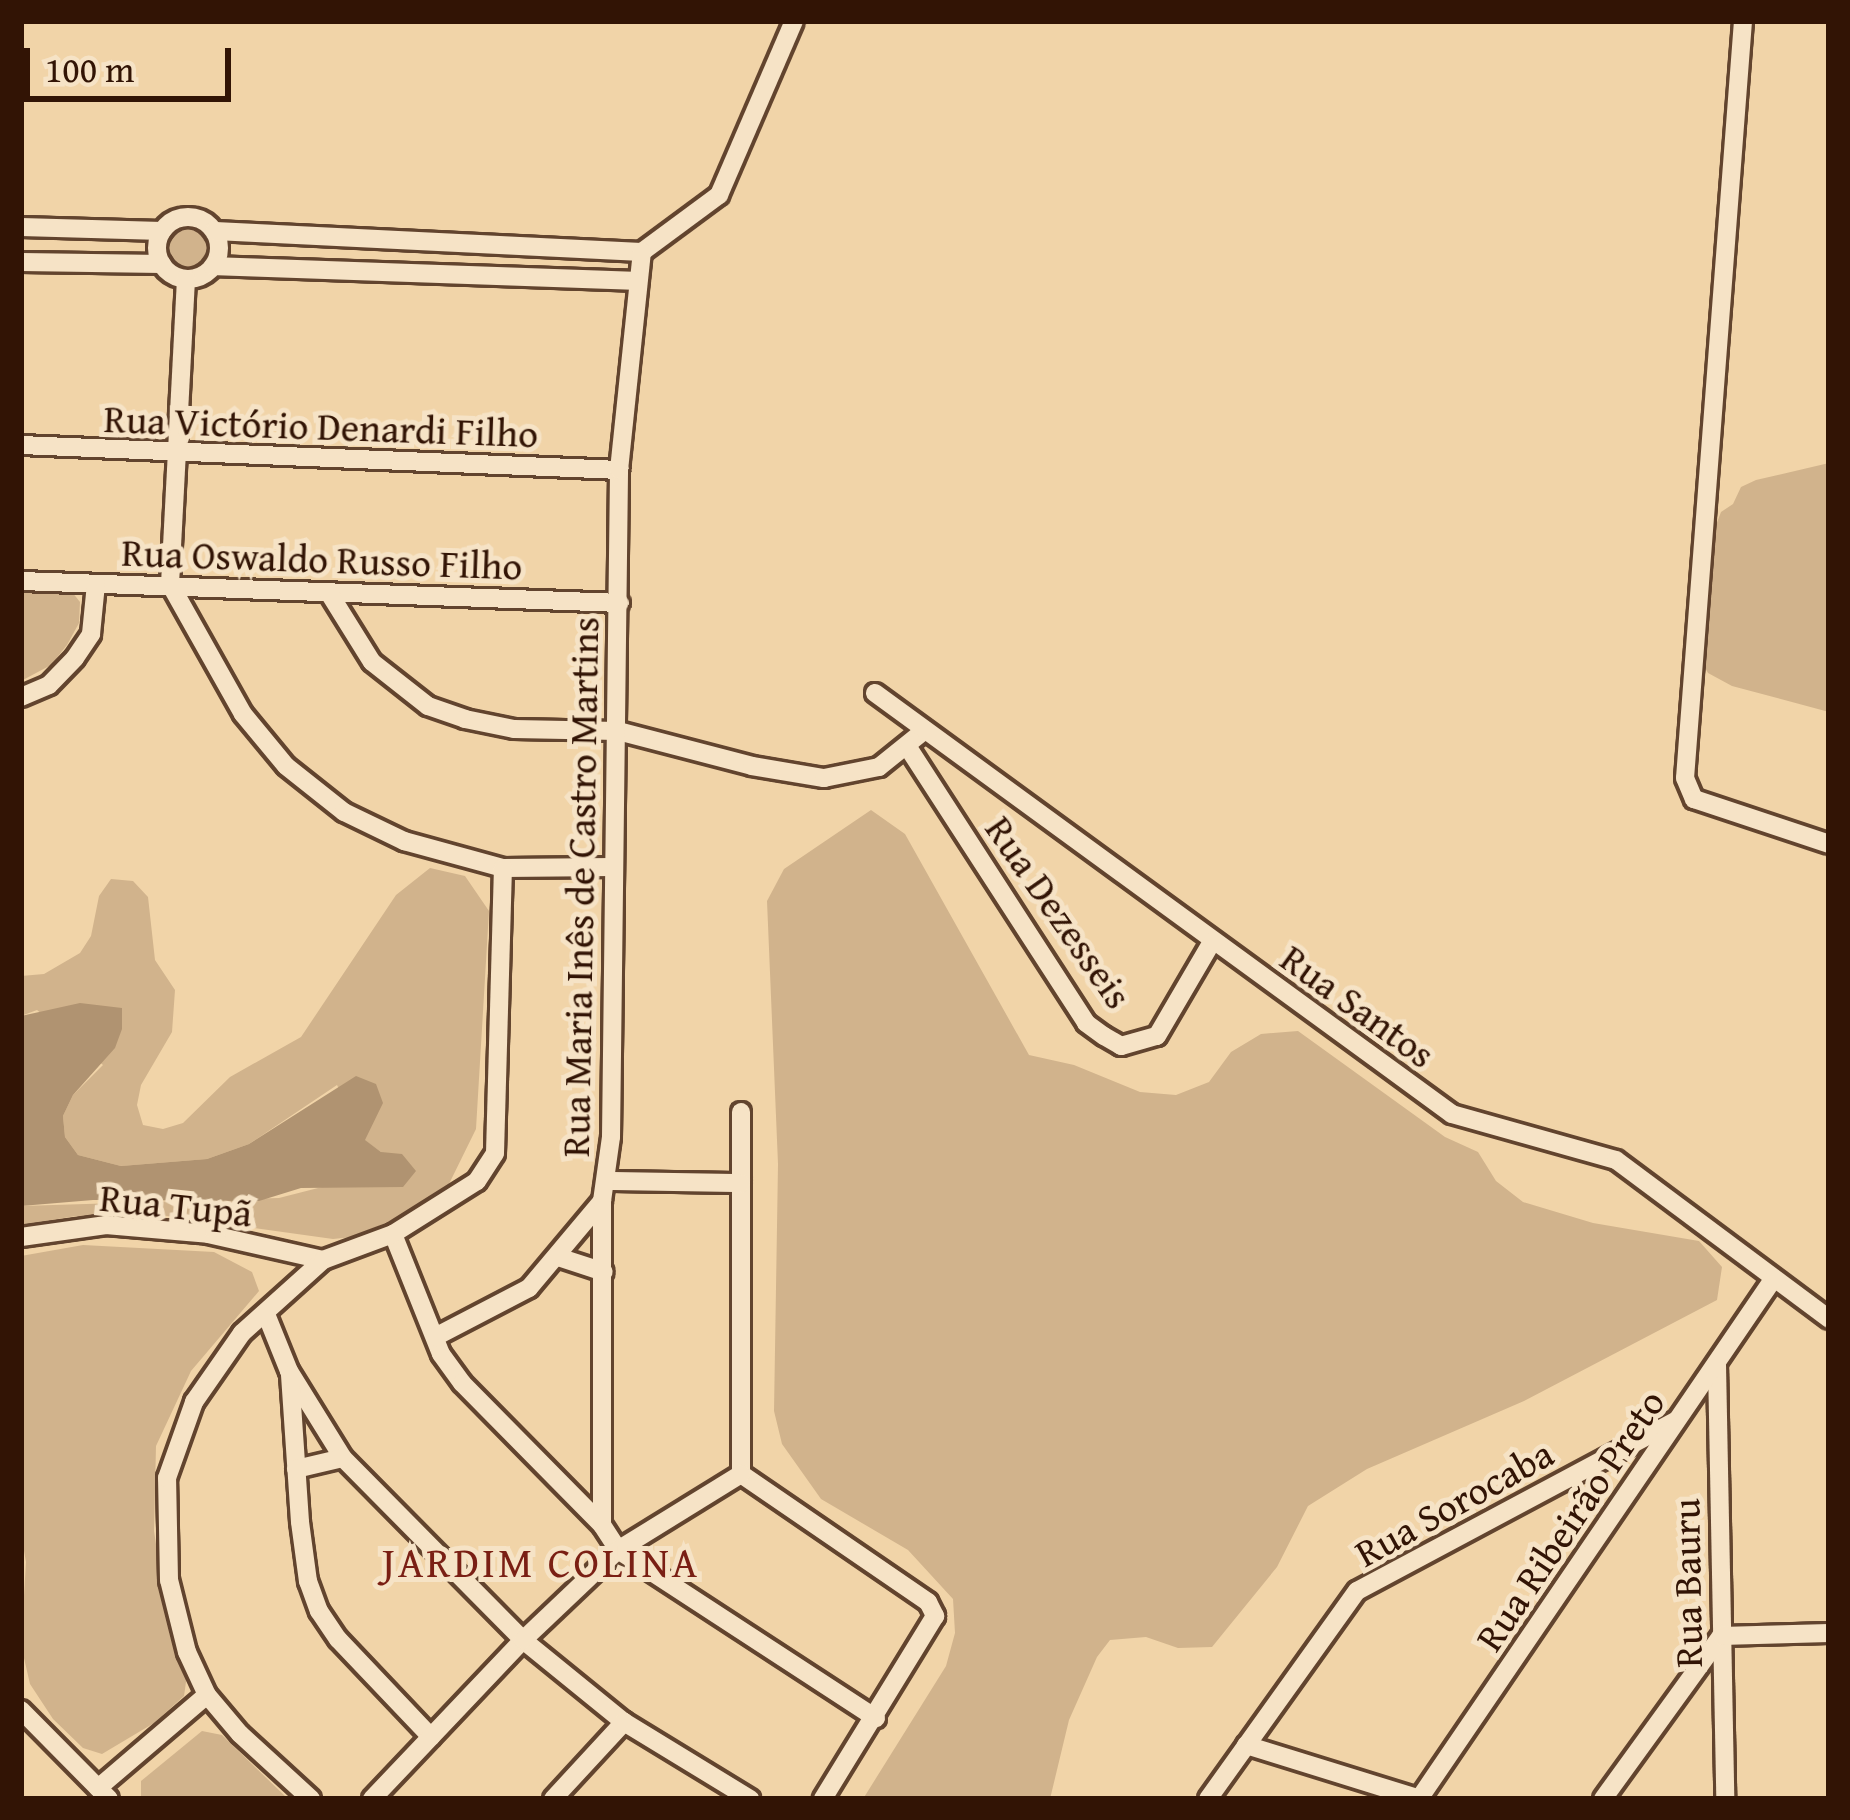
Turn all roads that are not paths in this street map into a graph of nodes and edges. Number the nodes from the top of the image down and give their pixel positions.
1 (794, 21) edge
2 (1743, 21) edge
3 (21, 227) edge
4 (162, 231) junction
5 (214, 231) junction
6 (642, 252) junction
7 (21, 262) edge
8 (162, 264) junction
9 (213, 266) junction
10 (186, 279) junction
11 (638, 281) junction
12 (21, 446) edge
13 (178, 454) junction
14 (619, 470) junction
15 (21, 581) edge
16 (96, 584) junction
17 (170, 584) junction
18 (329, 593) junction
19 (620, 603) junction
20 (874, 693) dead end
21 (21, 697) edge
22 (925, 730) junction
23 (618, 731) junction
24 (909, 748) junction
25 (1829, 844) edge
26 (613, 867) junction
27 (503, 868) junction
28 (1212, 942) junction
29 (741, 1112) dead end
30 (741, 1183) junction
31 (604, 1191) junction
32 (392, 1234) junction
33 (21, 1237) edge
34 (558, 1257) junction
35 (323, 1260) junction
36 (604, 1272) junction
37 (1774, 1278) junction
38 (266, 1314) junction
39 (1829, 1319) edge
40 (435, 1337) junction
41 (1717, 1365) junction
42 (289, 1371) junction
43 (1680, 1419) junction
44 (344, 1458) junction
45 (296, 1469) junction
46 (741, 1474) junction
47 (602, 1525) junction
48 (618, 1550) junction
49 (1829, 1633) edge
50 (1721, 1636) junction
51 (523, 1640) junction
52 (207, 1695) junction
53 (21, 1710) edge
54 (876, 1718) junction
55 (624, 1721) junction
56 (431, 1737) junction
57 (1246, 1745) junction
58 (104, 1794) edge
59 (311, 1799) edge
60 (372, 1799) edge
61 (553, 1799) edge
62 (750, 1799) edge
63 (823, 1799) edge
64 (1208, 1799) edge
65 (1419, 1799) edge
66 (1603, 1799) edge
67 (1725, 1799) edge

1 - 6 street
2 - 25 street
3 - 4 street
4 - 5 street
4 - 8 street
5 - 6 street
5 - 9 street
6 - 11 street, Rua Maria Inês de Castro Martins
7 - 8 street
8 - 10 street
9 - 10 street
9 - 11 street
10 - 13 street
11 - 14 street, Rua Maria Inês de Castro Martins
12 - 13 street, Rua Victório Denardi Filho
13 - 14 street, Rua Victório Denardi Filho
13 - 17 street
14 - 19 street, Rua Maria Inês de Castro Martins
15 - 16 street, Rua Oswaldo Russo Filho
16 - 17 street, Rua Oswaldo Russo Filho
16 - 21 street
17 - 18 street, Rua Oswaldo Russo Filho
17 - 27 street
18 - 19 street, Rua Oswaldo Russo Filho
18 - 23 street
19 - 23 street, Rua Maria Inês de Castro Martins
20 - 22 street, Rua Santos
22 - 24 street
22 - 28 street, Rua Santos
23 - 24 street
23 - 26 street, Rua Maria Inês de Castro Martins
24 - 28 street, Rua Dezesseis
26 - 27 street
26 - 31 street, Rua Maria Inês de Castro Martins
27 - 32 street
28 - 37 street, Rua Santos
29 - 30 street
30 - 31 street
30 - 46 street
31 - 34 street
31 - 36 street, Rua Maria Inês de Castro Martins
32 - 35 street
32 - 40 street
33 - 35 street, Rua Tupã
34 - 36 street
34 - 40 street
35 - 38 street
36 - 47 street, Rua Maria Inês de Castro Martins
37 - 39 street, Rua Santos
37 - 41 street, Rua Ribeirão Preto
38 - 42 street
38 - 52 street
40 - 47 street
41 - 43 street, Rua Ribeirão Preto
41 - 50 street, Rua Bauru
42 - 44 street
42 - 45 street
43 - 57 street, Rua Sorocaba
43 - 65 street, Rua Ribeirão Preto
44 - 45 street
44 - 51 street
45 - 56 street
46 - 48 street
46 - 54 street
47 - 48 street
48 - 51 street
48 - 54 street
49 - 50 street
50 - 66 street
50 - 67 street, Rua Bauru
51 - 55 street
51 - 56 street
52 - 58 street
52 - 59 street
53 - 58 street
54 - 63 street
55 - 61 street
55 - 62 street
56 - 60 street
57 - 64 street, Rua Sorocaba
57 - 65 street

